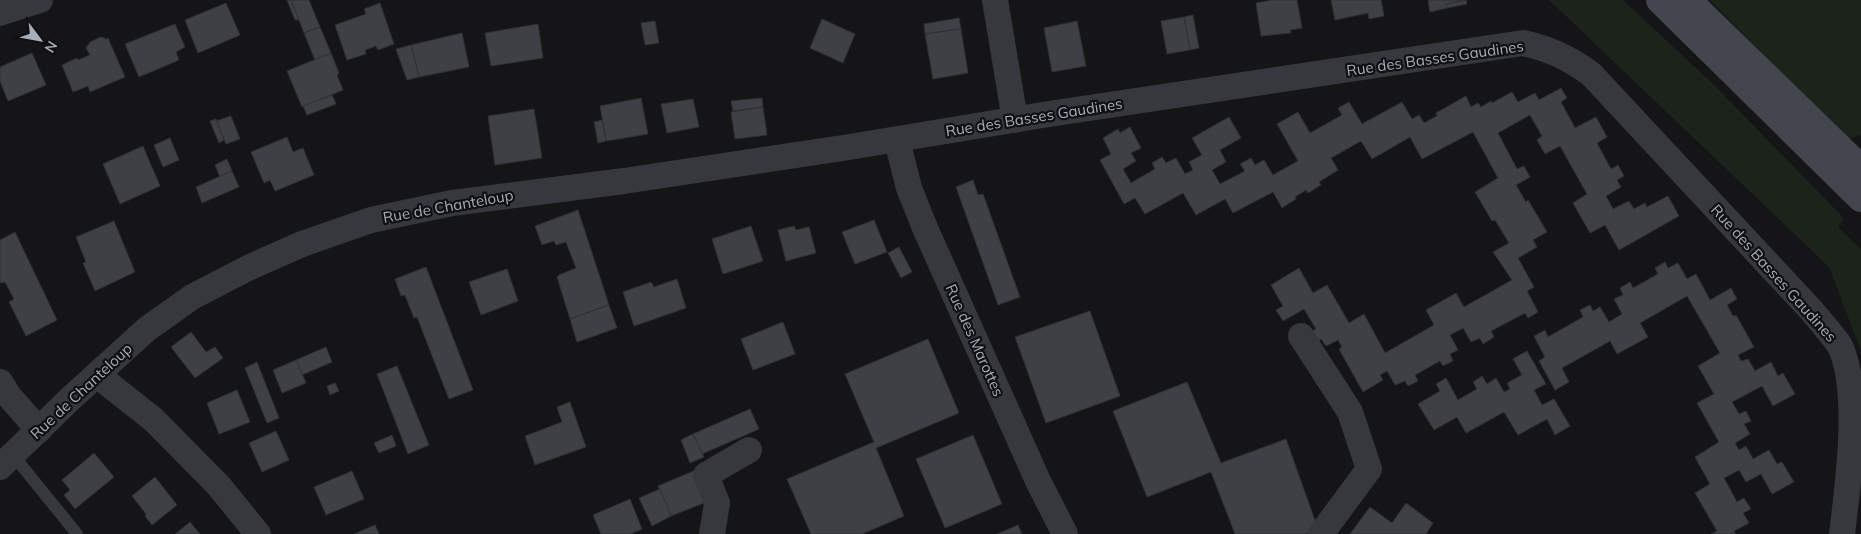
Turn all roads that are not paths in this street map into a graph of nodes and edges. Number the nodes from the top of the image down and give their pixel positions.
1 (40, 0) edge
2 (995, 0) edge
3 (1660, 0) edge
4 (1687, 0) edge
5 (0, 14) edge
6 (1014, 120) junction
7 (897, 140) junction
8 (1857, 179) edge
9 (1301, 336) dead end
10 (97, 375) junction
11 (0, 382) edge
12 (39, 430) junction
13 (749, 450) dead end
14 (6, 461) edge
15 (77, 534) edge
16 (258, 534) edge
17 (712, 534) edge
18 (1065, 534) edge
19 (1321, 534) edge
20 (1842, 534) edge

1 - 5 street
2 - 6 street
3 - 8 main road
4 - 8 main road
6 - 7 street, Rue des Basses Gaudines
6 - 20 street, Rue des Basses Gaudines
7 - 10 street, Rue de Chanteloup
7 - 18 street, Rue des Marottes
9 - 19 street
10 - 12 street, Rue de Chanteloup
10 - 16 street
11 - 12 street
12 - 14 street, Rue de Chanteloup
13 - 17 street
14 - 15 lane, Rue de Chanteloup

